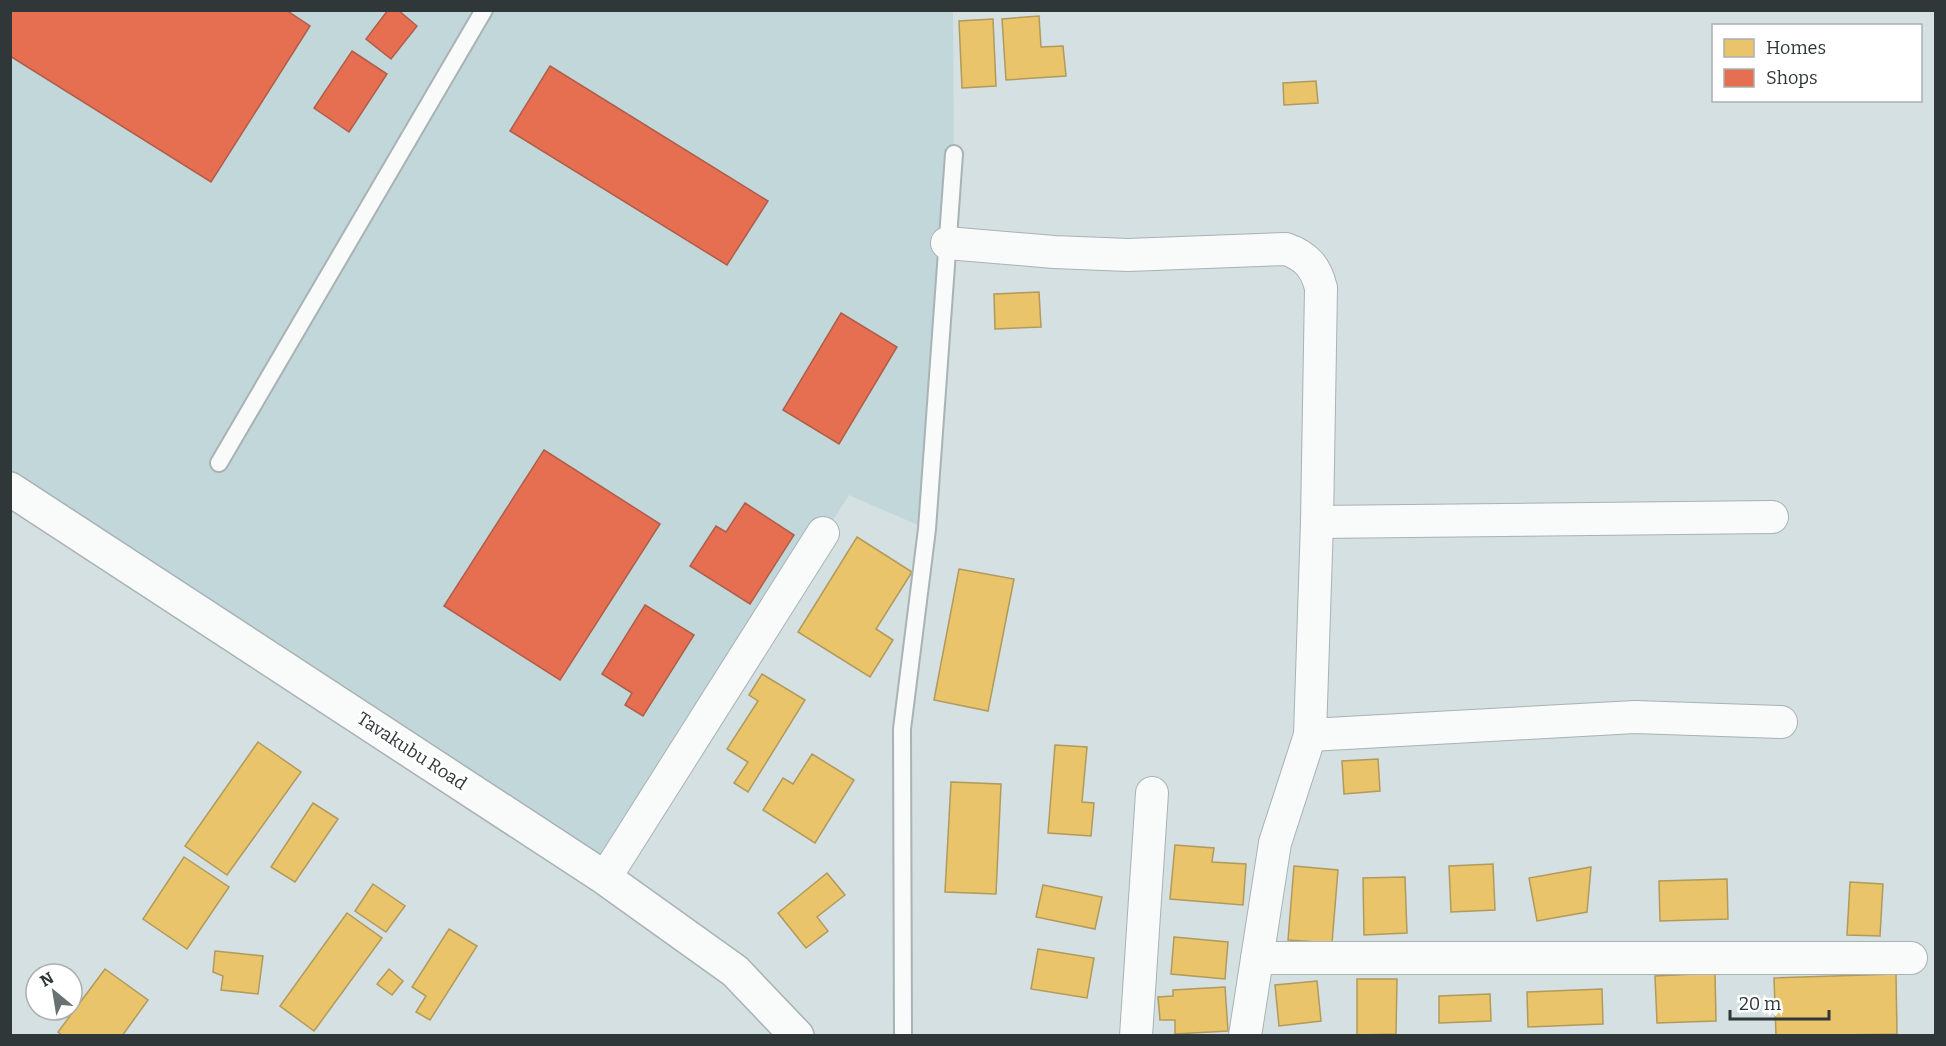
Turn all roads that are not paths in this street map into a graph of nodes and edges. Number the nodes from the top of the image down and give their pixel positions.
1 (484, 10) edge
2 (954, 154) dead end
3 (947, 243) junction
4 (219, 463) dead end
5 (10, 489) edge
6 (1772, 517) dead end
7 (1317, 522) junction
8 (823, 533) dead end
9 (1781, 722) dead end
10 (1310, 735) junction
11 (1152, 793) dead end
12 (605, 878) junction
13 (1257, 958) junction
14 (1911, 958) dead end
15 (797, 1035) edge
16 (903, 1035) edge
17 (1136, 1035) edge
18 (1245, 1035) edge

1 - 4 lane
2 - 3 lane
3 - 7 street
3 - 16 lane
5 - 12 main road, Tavakubu Road
6 - 7 street
7 - 10 street
8 - 12 street
9 - 10 street
10 - 13 street
11 - 17 street
12 - 15 main road, Tavakubu Road
13 - 14 street
13 - 18 street

